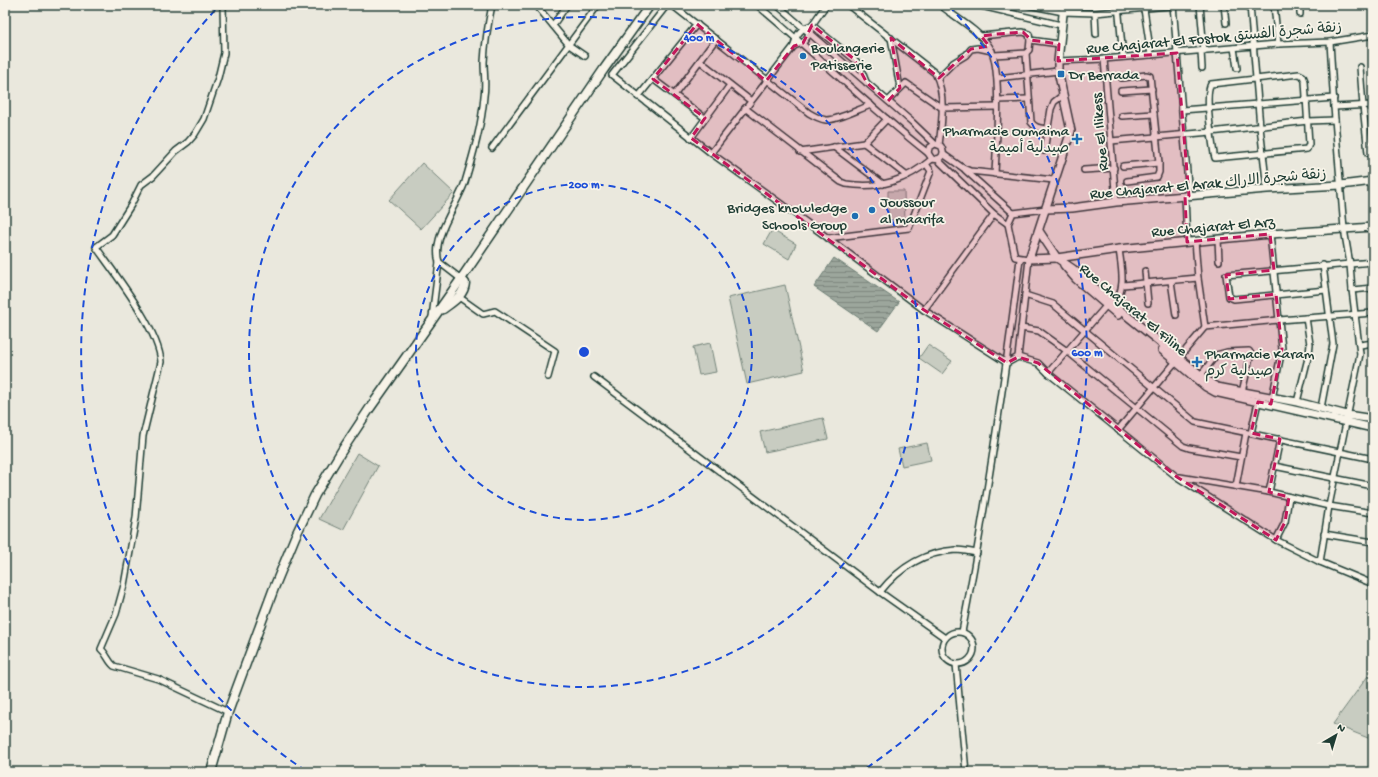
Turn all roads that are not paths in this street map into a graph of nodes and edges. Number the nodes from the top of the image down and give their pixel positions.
1 (223, 5) edge
2 (492, 5) edge
3 (536, 5) edge
4 (568, 5) edge
5 (598, 5) edge
6 (650, 5) edge
7 (668, 5) edge
8 (672, 5) edge
9 (758, 5) edge
10 (777, 5) edge
11 (825, 5) edge
12 (848, 5) edge
13 (940, 5) edge
14 (951, 5) edge
15 (977, 5) edge
16 (1028, 5) edge
17 (1173, 5) edge
18 (1178, 5) edge
19 (1200, 5) edge
20 (1224, 5) edge
21 (1250, 5) edge
22 (1274, 5) edge
23 (1300, 5) edge
24 (1145, 7) edge
25 (1118, 8) edge
26 (1063, 9) edge
27 (950, 13) junction
28 (1095, 13) junction
29 (1300, 14) dead end
30 (1226, 23) dead end
31 (697, 24) junction
32 (553, 25) junction
33 (812, 25) junction
34 (1061, 25) junction
35 (804, 27) junction
36 (810, 33) junction
37 (1096, 34) dead end
38 (1373, 35) edge
39 (981, 36) junction
40 (795, 37) junction
41 (890, 38) junction
42 (716, 39) junction
43 (1030, 40) junction
44 (1330, 42) junction
45 (802, 43) junction
46 (1059, 44) junction
47 (1278, 44) junction
48 (569, 45) junction
49 (794, 46) junction
50 (1254, 46) junction
51 (1234, 48) junction
52 (1202, 51) junction
53 (993, 53) junction
54 (1026, 53) junction
55 (1177, 53) junction
56 (1151, 55) junction
57 (585, 56) dead end
58 (1123, 57) junction
59 (1104, 59) junction
60 (700, 61) junction
61 (1058, 61) junction
62 (1360, 67) dead end
63 (1202, 68) dead end
64 (1237, 68) dead end
65 (604, 69) junction
66 (1058, 71) junction
67 (612, 75) junction
68 (1027, 75) junction
69 (938, 78) junction
70 (996, 78) junction
71 (1122, 78) dead end
72 (653, 79) junction
73 (1257, 79) junction
74 (766, 81) junction
75 (867, 83) junction
76 (730, 85) junction
77 (900, 88) junction
78 (1152, 89) junction
79 (1121, 91) dead end
80 (675, 94) junction
81 (638, 96) junction
82 (1063, 96) junction
83 (1334, 98) junction
84 (1029, 99) junction
85 (997, 100) junction
86 (1306, 100) junction
87 (751, 101) junction
88 (888, 101) junction
89 (1259, 104) junction
90 (871, 105) junction
91 (1373, 105) edge
92 (1363, 106) junction
93 (997, 107) junction
94 (1334, 107) junction
95 (745, 108) junction
96 (942, 108) junction
97 (1209, 108) junction
98 (1182, 110) junction
99 (1154, 114) junction
100 (1122, 116) dead end
101 (705, 118) junction
102 (887, 119) junction
103 (1335, 120) junction
104 (1308, 121) junction
105 (1260, 127) junction
106 (1047, 129) junction
107 (1211, 132) junction
108 (1184, 134) junction
109 (1156, 137) junction
110 (690, 138) junction
111 (1111, 141) junction
112 (864, 142) junction
113 (937, 145) junction
114 (834, 147) junction
115 (492, 148) dead end
116 (1044, 150) dead end
117 (800, 152) junction
118 (1368, 152) dead end
119 (928, 153) junction
120 (711, 154) junction
121 (1263, 154) junction
122 (938, 158) junction
123 (1160, 163) junction
124 (926, 164) junction
125 (1123, 166) dead end
126 (963, 168) junction
127 (1114, 168) junction
128 (1084, 170) dead end
129 (995, 174) junction
130 (907, 176) junction
131 (1054, 180) junction
132 (1128, 180) dead end
133 (1373, 181) edge
134 (883, 185) junction
135 (1341, 185) junction
136 (1267, 189) junction
137 (1187, 196) junction
138 (1116, 202) junction
139 (1046, 209) junction
140 (1013, 213) junction
141 (994, 214) junction
142 (1008, 224) junction
143 (1373, 227) edge
144 (1344, 229) junction
145 (1039, 231) junction
146 (1270, 234) junction
147 (828, 238) junction
148 (1218, 239) junction
149 (1195, 241) junction
150 (1187, 242) junction
151 (1119, 249) junction
152 (1020, 259) junction
153 (1029, 259) junction
154 (1060, 260) junction
155 (1219, 261) dead end
156 (439, 262) junction
157 (1373, 262) edge
158 (1350, 264) junction
159 (1323, 265) junction
160 (1274, 270) junction
161 (1145, 271) dead end
162 (1198, 278) junction
163 (461, 279) junction
164 (1171, 281) junction
165 (1146, 282) junction
166 (1123, 285) junction
167 (1373, 288) edge
168 (1326, 290) junction
169 (1352, 290) junction
170 (1276, 294) junction
171 (1025, 295) junction
172 (459, 297) junction
173 (1148, 303) dead end
174 (1111, 307) junction
175 (924, 310) junction
176 (1373, 313) edge
177 (1176, 315) dead end
178 (1355, 315) junction
179 (1329, 317) junction
180 (1306, 318) junction
181 (432, 319) junction
182 (1279, 320) junction
183 (1205, 327) junction
184 (1021, 328) junction
185 (1085, 330) junction
186 (1373, 343) edge
187 (1360, 345) junction
188 (1067, 350) junction
189 (1018, 358) junction
190 (1177, 359) junction
191 (1007, 363) junction
192 (1048, 373) junction
193 (1201, 375) junction
194 (594, 376) dead end
195 (548, 377) dead end
196 (1153, 387) junction
197 (1242, 392) junction
198 (1272, 401) junction
199 (1258, 402) junction
200 (1297, 402) junction
201 (1137, 408) junction
202 (1321, 408) junction
203 (1347, 418) junction
204 (1373, 419) edge
205 (1373, 428) edge
206 (1118, 430) junction
207 (1248, 433) junction
208 (1280, 438) junction
209 (1340, 452) junction
210 (1241, 457) junction
211 (1373, 459) edge
212 (1274, 466) junction
213 (1177, 477) junction
214 (1335, 478) junction
215 (1236, 486) junction
216 (1373, 486) edge
217 (1269, 492) junction
218 (1289, 497) junction
219 (1329, 506) junction
220 (1373, 513) edge
221 (1324, 534) junction
222 (1276, 540) junction
223 (1373, 542) edge
224 (977, 553) junction
225 (1320, 562) junction
226 (1373, 584) edge
227 (880, 592) junction
228 (962, 632) junction
229 (945, 638) junction
230 (956, 664) junction
231 (228, 712) junction
232 (212, 772) edge
233 (966, 772) edge

1 - 231 street
2 - 156 street
3 - 32 street
4 - 32 street
5 - 48 street
6 - 65 main road
7 - 67 street
8 - 31 street
9 - 40 street
10 - 35 street
11 - 33 street
12 - 41 street
13 - 27 street
14 - 27 street
15 - 34 street
16 - 26 street
17 - 18 street
17 - 24 street
17 - 55 street
19 - 52 street
20 - 30 street
21 - 50 street
22 - 47 street
23 - 29 street
24 - 25 street
24 - 56 street
25 - 28 street
25 - 58 street
26 - 28 street
26 - 34 street
27 - 39 street
28 - 37 street
31 - 42 street
31 - 72 street
32 - 48 street
33 - 35 street
33 - 36 street
33 - 75 street
34 - 46 street
35 - 36 street
35 - 40 street
36 - 45 street
36 - 75 street
38 - 44 street, Rue Chajarat El Fostok زنقة شجرة الفستق
39 - 43 street
39 - 53 street
40 - 45 street
40 - 49 street
41 - 69 street
41 - 77 street
42 - 60 street
42 - 74 street
43 - 46 street
43 - 54 street
44 - 47 street, Rue Chajarat El Fostok زنقة شجرة الفستق
44 - 83 street
45 - 49 street
45 - 90 street
46 - 61 street
47 - 50 street, Rue Chajarat El Fostok زنقة شجرة الفستق
48 - 57 street
48 - 115 street
49 - 74 street
50 - 51 street, Rue Chajarat El Fostok زنقة شجرة الفستق
50 - 73 street
51 - 52 street, Rue Chajarat El Fostok زنقة شجرة الفستق
51 - 64 street
52 - 55 street, Rue Chajarat El Fostok زنقة شجرة الفستق
52 - 63 street
53 - 54 street
53 - 69 street
53 - 70 street
54 - 68 street
55 - 56 street, Rue Chajarat El Fostok زنقة شجرة الفستق
55 - 98 street
56 - 58 street, Rue Chajarat El Fostok زنقة شجرة الفستق
58 - 59 street, Rue Chajarat El Fostok زنقة شجرة الفستق
59 - 61 street, Rue Chajarat El Fostok زنقة شجرة الفستق
59 - 111 street, Rue El Ilikess
60 - 76 street
60 - 80 street
61 - 66 street
62 - 92 street
65 - 67 street
65 - 163 main road
66 - 68 street
66 - 82 street
67 - 81 street
68 - 70 street
68 - 84 street
69 - 96 street
70 - 85 street
71 - 78 street
72 - 80 street
72 - 81 street
73 - 86 street
73 - 89 street
73 - 97 street
74 - 87 street
74 - 90 street
75 - 88 street
76 - 87 street
76 - 101 street
77 - 88 street
77 - 96 street
78 - 79 street
78 - 99 street
80 - 101 street
81 - 110 street
82 - 106 street
82 - 131 street
83 - 86 street
83 - 94 street
84 - 85 street
84 - 106 street
85 - 93 street
86 - 89 street
86 - 104 street
87 - 95 street
88 - 113 street
89 - 97 street
89 - 105 street
90 - 102 street
91 - 92 street
92 - 94 street
92 - 118 street
93 - 96 street
93 - 129 street
94 - 103 street
95 - 117 street
95 - 120 street
96 - 113 street
97 - 98 street
97 - 107 street
98 - 108 street
99 - 100 street
99 - 109 street
101 - 110 street
102 - 112 street
102 - 119 street
103 - 104 street
103 - 135 street
104 - 105 street
104 - 121 street
105 - 107 street
105 - 121 street
106 - 116 street
107 - 108 street
107 - 121 street
108 - 109 street
108 - 137 street
109 - 111 street
109 - 123 street
110 - 120 street
111 - 127 street, Rue El Ilikess
112 - 114 street
112 - 130 street
113 - 119 street
113 - 122 street
114 - 117 street
114 - 134 street
117 - 134 street
119 - 122 street
120 - 147 street
121 - 136 street
122 - 124 street
122 - 126 street
122 - 141 street
123 - 125 street
123 - 132 street
124 - 130 street
124 - 147 street
126 - 129 street
126 - 140 street
127 - 128 street
127 - 138 street, Rue El Ilikess
129 - 131 street
130 - 134 street
131 - 139 street
133 - 135 street, Rue Chajarat El Arak زنقة شجرة الاراك
135 - 136 street, Rue Chajarat El Arak زنقة شجرة الاراك
135 - 144 street
136 - 137 street, Rue Chajarat El Arak زنقة شجرة الاراك
137 - 138 street, Rue Chajarat El Arak زنقة شجرة الاراك
137 - 150 street
138 - 139 street, Rue Chajarat El Arak زنقة شجرة الاراك
139 - 140 street
139 - 145 street
140 - 142 street
141 - 142 street
141 - 175 street
142 - 152 street
143 - 144 street, Rue Chajarat El Arz
144 - 146 street, Rue Chajarat El Arz
144 - 158 street
145 - 153 street
145 - 154 street, Rue Chajarat El Filine
146 - 148 street, Rue Chajarat El Arz
146 - 160 street
147 - 175 street
148 - 149 street, Rue Chajarat El Arz
148 - 155 street
149 - 150 street, Rue Chajarat El Arz
149 - 162 street
150 - 151 street, Rue Chajarat El Arz
151 - 154 street, Rue Chajarat El Arz
151 - 166 street
152 - 153 street
152 - 191 street
153 - 154 street
153 - 171 street
154 - 174 street, Rue Chajarat El Filine
156 - 163 street
156 - 181 street
157 - 158 street
158 - 159 street
158 - 169 street
159 - 160 street
159 - 168 street
160 - 170 street
160 - 170 street
161 - 165 street
162 - 164 street
162 - 183 street
163 - 172 main road
163 - 181 main road
164 - 165 street
164 - 177 street
165 - 166 street
165 - 173 street
166 - 174 street
167 - 169 street
168 - 170 street
168 - 179 street
169 - 178 street
170 - 182 street
171 - 184 street
171 - 185 street
172 - 181 main road
172 - 195 street
174 - 185 street
174 - 190 street, Rue Chajarat El Filine
175 - 191 street
176 - 178 street
178 - 179 street
178 - 187 street
179 - 180 street
179 - 202 street
180 - 182 street
180 - 200 street
181 - 231 main road
182 - 183 street
182 - 198 street
183 - 190 street
184 - 188 street
184 - 189 street
185 - 188 street
185 - 196 street
186 - 187 street
187 - 203 street
188 - 192 street
188 - 201 street
189 - 191 street
189 - 192 street
190 - 193 street, Rue Chajarat El Filine
190 - 196 street
190 - 199 street, Rue Chajarat El Filine
191 - 224 street
192 - 206 street
193 - 197 street, Rue Chajarat El Filine
193 - 197 street
194 - 227 street
196 - 201 street
196 - 207 street
197 - 198 street, Rue Chajarat El Filine
198 - 199 street, Rue Chajarat El Filine
198 - 200 street, Rue Chajarat El Filine
198 - 203 street, Rue Chajarat El Filine
199 - 207 street
200 - 202 street, Rue Chajarat El Filine
201 - 206 street
201 - 210 street
202 - 203 street, Rue Chajarat El Filine
203 - 204 street, Rue Chajarat El Filine
203 - 205 street, Rue Chajarat El Filine
203 - 209 street
206 - 213 street
207 - 208 street
207 - 210 street
208 - 209 street
208 - 212 street
209 - 211 street
209 - 214 street
210 - 215 street
212 - 214 street
212 - 217 street
213 - 215 street
213 - 222 street
214 - 216 street
214 - 219 street
215 - 217 street
217 - 218 street
218 - 219 street
218 - 222 street
219 - 220 street
219 - 221 street
221 - 223 street
221 - 225 street
222 - 225 street
224 - 227 street
224 - 228 street
225 - 226 street
227 - 229 street
228 - 229 street
228 - 230 street
229 - 230 street
230 - 233 street
231 - 232 main road

